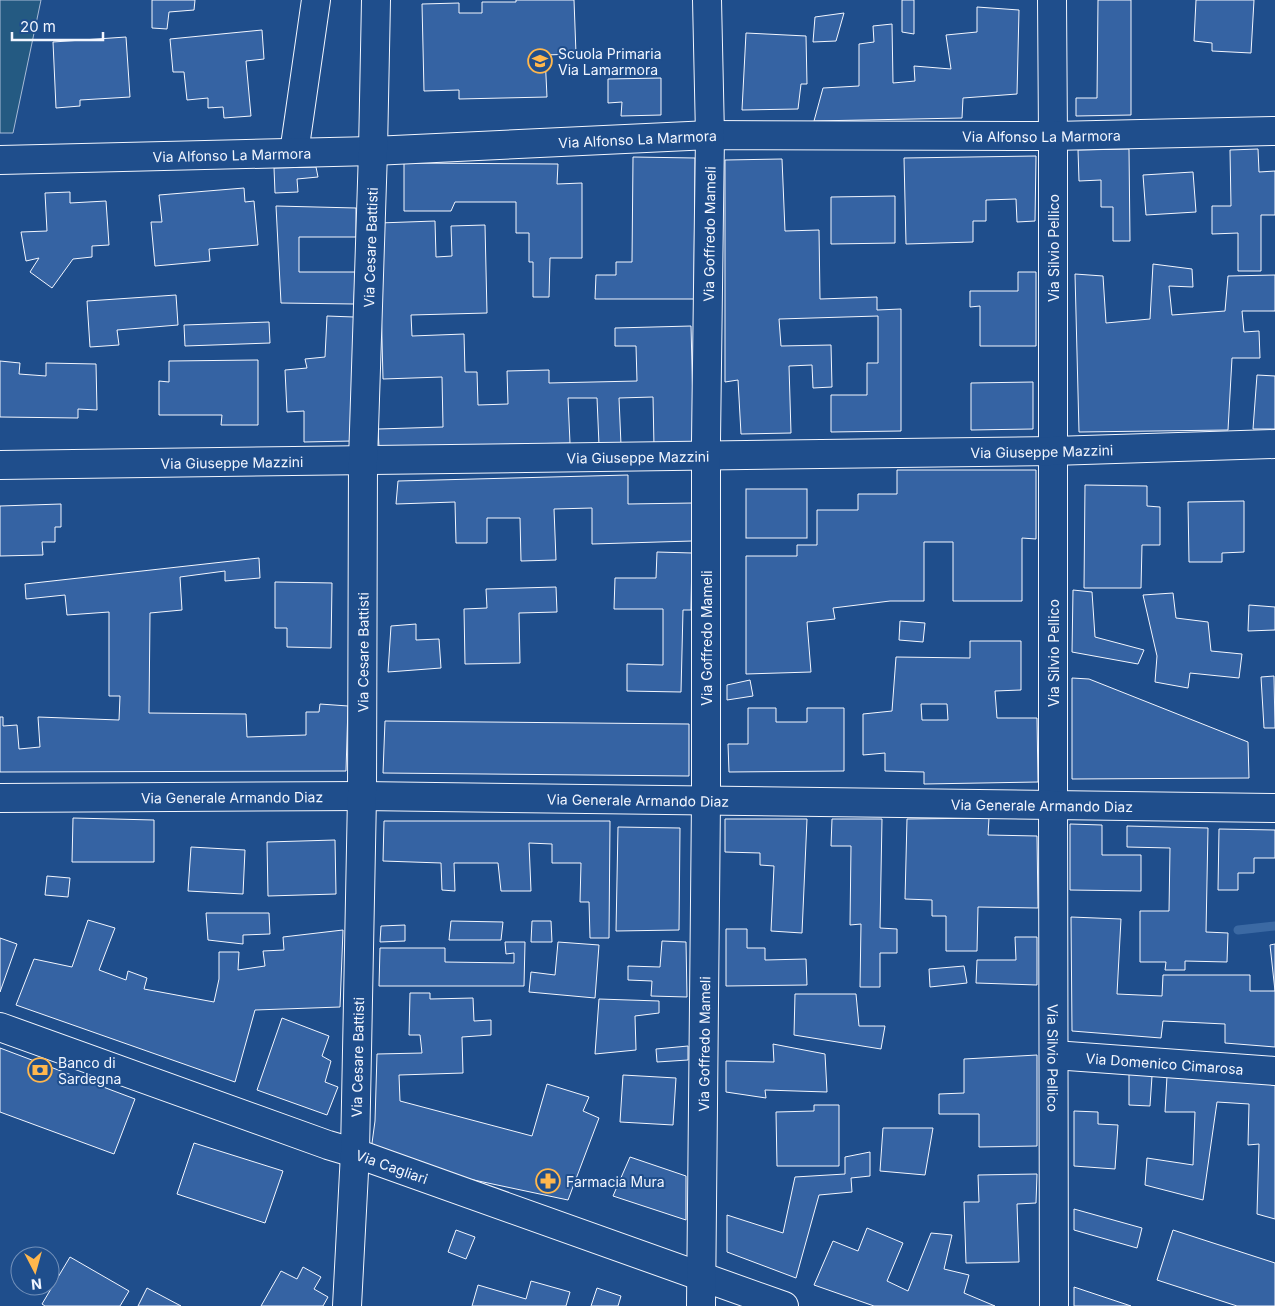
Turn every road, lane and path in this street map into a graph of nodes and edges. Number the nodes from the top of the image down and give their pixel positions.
1 (316, 0) edge
2 (376, 0) edge
3 (707, 0) edge
4 (1052, 0) edge
5 (1275, 132) edge
6 (710, 135) junction
7 (1054, 136) junction
8 (373, 151) junction
9 (294, 153) junction
10 (0, 160) edge
11 (1275, 444) edge
12 (1053, 451) junction
13 (706, 456) junction
14 (363, 461) junction
15 (0, 465) edge
16 (362, 796) junction
17 (0, 798) edge
18 (706, 800) junction
19 (1053, 805) junction
20 (1275, 808) edge
21 (0, 1027) edge
22 (1054, 1055) junction
23 (1275, 1072) edge
24 (355, 1153) junction
25 (702, 1277) junction
26 (347, 1306) edge
27 (702, 1306) edge
28 (784, 1306) edge
29 (1054, 1306) edge

1 - 9 street
2 - 8 street, Via Cesare Battisti
3 - 6 street, Via Goffredo Mameli
4 - 7 street, Via Silvio Pellico
5 - 7 street, Via Alfonso La Marmora
6 - 7 street, Via Alfonso La Marmora
6 - 8 street, Via Alfonso La Marmora
6 - 13 street, Via Goffredo Mameli
7 - 12 street, Via Silvio Pellico
8 - 9 street, Via Alfonso La Marmora
8 - 14 street, Via Cesare Battisti
9 - 10 street, Via Alfonso La Marmora
11 - 12 street, Via Giuseppe Mazzini
12 - 13 street, Via Giuseppe Mazzini
12 - 19 street, Via Silvio Pellico
13 - 14 street, Via Giuseppe Mazzini
13 - 18 street, Via Goffredo Mameli
14 - 15 street, Via Giuseppe Mazzini
14 - 16 street, Via Cesare Battisti
16 - 17 street, Via Generale Armando Diaz
16 - 18 street, Via Generale Armando Diaz
16 - 24 street, Via Cesare Battisti
18 - 19 street, Via Generale Armando Diaz
18 - 25 street, Via Goffredo Mameli
19 - 20 street, Via Generale Armando Diaz
19 - 22 street, Via Silvio Pellico
21 - 24 street, Via Cagliari
22 - 23 street, Via Domenico Cimarosa
22 - 29 street, Via Silvio Pellico
24 - 25 street, Via Cagliari
24 - 26 street, Via Cesare Battisti
25 - 27 street, Via Goffredo Mameli
25 - 28 street, Via Cagliari

